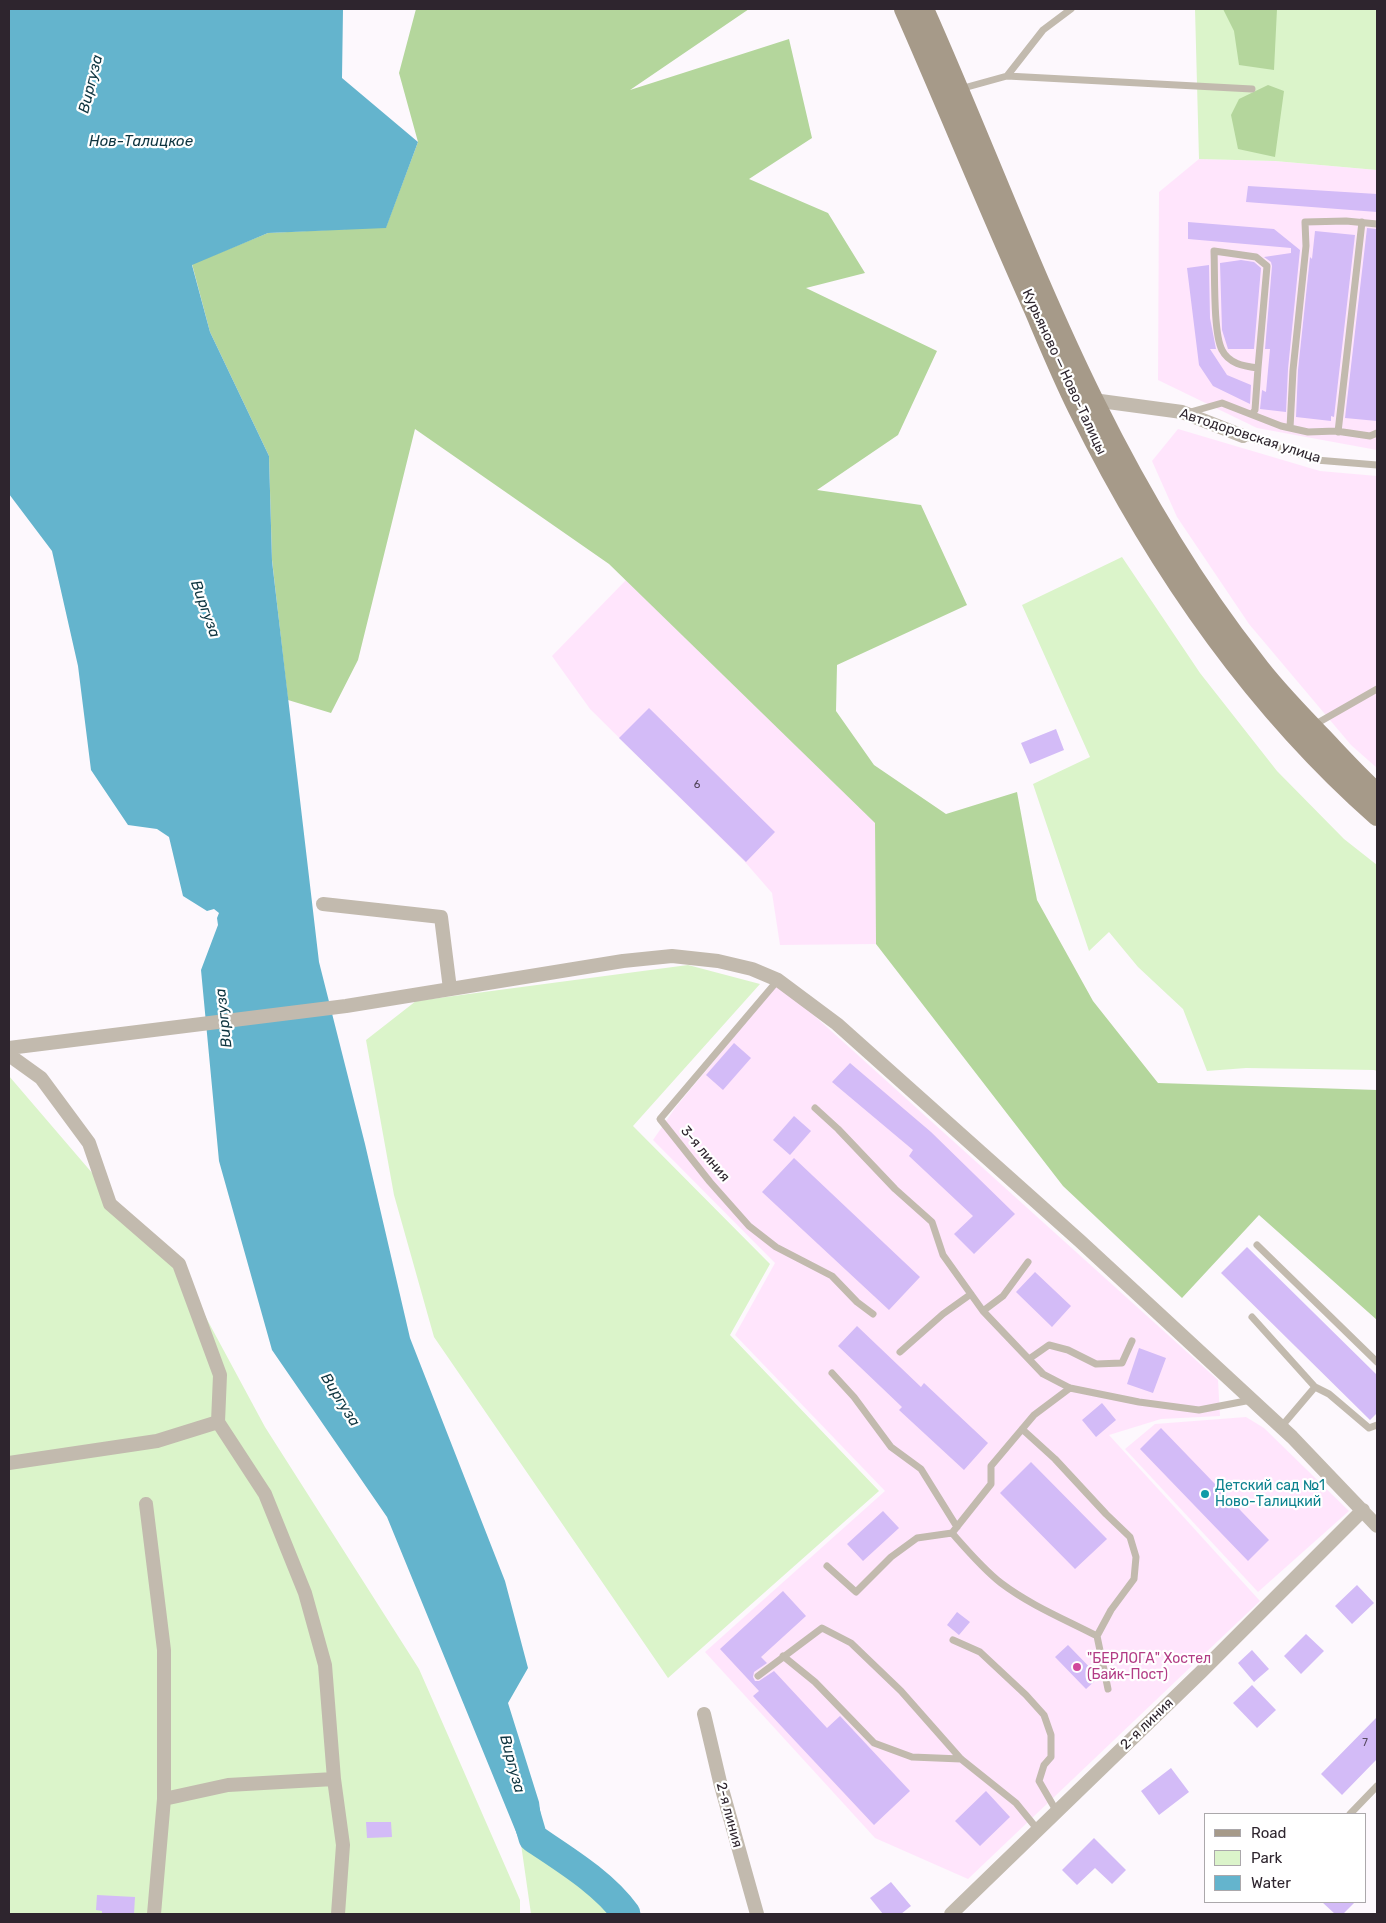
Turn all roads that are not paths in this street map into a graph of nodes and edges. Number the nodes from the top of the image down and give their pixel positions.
1 (904, 9) edge
2 (924, 9) edge
3 (1071, 9) edge
4 (1007, 76) junction
5 (960, 89) junction
6 (1252, 89) dead end
7 (1362, 222) junction
8 (1377, 224) edge
9 (1258, 368) junction
10 (1093, 400) junction
11 (1184, 413) junction
12 (1252, 414) junction
13 (1290, 428) junction
14 (1338, 432) junction
15 (1377, 433) edge
16 (1243, 436) joint
17 (1377, 465) edge
18 (1377, 689) edge
19 (1311, 726) junction
20 (1377, 793) edge
21 (1377, 816) edge
22 (323, 904) dead end
23 (778, 980) junction
24 (450, 989) junction
25 (9, 1048) edge
26 (9, 1055) edge
27 (815, 1108) dead end
28 (1257, 1245) dead end
29 (1028, 1262) dead end
30 (971, 1294) junction
31 (983, 1311) junction
32 (872, 1314) dead end
33 (1252, 1317) dead end
34 (1132, 1341) dead end
35 (900, 1352) dead end
36 (1029, 1359) junction
37 (1377, 1362) edge
38 (832, 1373) dead end
39 (1315, 1387) junction
40 (1070, 1388) junction
41 (1252, 1400) junction
42 (218, 1422) junction
43 (1377, 1425) edge
44 (1281, 1427) junction
45 (1022, 1429) junction
46 (9, 1463) edge
47 (146, 1504) dead end
48 (1364, 1510) junction
49 (1377, 1526) edge
50 (957, 1527) junction
51 (952, 1533) junction
52 (827, 1566) dead end
53 (1096, 1636) junction
54 (953, 1640) dead end
55 (783, 1656) junction
56 (758, 1676) dead end
57 (1108, 1689) dead end
58 (704, 1714) dead end
59 (961, 1759) junction
60 (334, 1779) junction
61 (1377, 1786) edge
62 (164, 1799) junction
63 (1057, 1812) junction
64 (1351, 1813) edge
65 (1038, 1830) junction
66 (154, 1914) edge
67 (338, 1914) edge
68 (757, 1914) edge
69 (951, 1914) edge

1 - 21 main road, Курьяново — Ново-Талицы
2 - 5 main road, Курьяново — Ново-Талицы
3 - 4 lane
4 - 5 lane
4 - 6 lane
5 - 10 main road, Курьяново — Ново-Талицы
7 - 8 lane
7 - 13 lane
7 - 14 lane
9 - 9 lane
9 - 12 lane
10 - 11 street, Автодоровская улица
10 - 19 main road, Курьяново — Ново-Талицы
11 - 12 lane
11 - 16 street, Автодоровская улица
12 - 13 lane
13 - 14 lane
14 - 15 lane
16 - 17 lane, Автодоровская улица
18 - 19 lane
19 - 20 main road, Курьяново — Ново-Талицы
22 - 24 street
23 - 24 street
23 - 32 lane, 3-я линия
23 - 41 street
24 - 25 street
26 - 42 street
27 - 30 lane
28 - 37 lane
29 - 31 lane
30 - 31 lane
30 - 35 lane
31 - 36 lane
33 - 39 lane
34 - 36 lane
36 - 40 lane
38 - 50 lane
39 - 43 lane
39 - 44 lane
40 - 41 lane
40 - 45 lane
41 - 44 street
42 - 46 street
42 - 60 street
44 - 48 street
45 - 50 lane
45 - 53 lane
47 - 62 street
48 - 49 street
48 - 63 street, 2-я линия
50 - 51 lane
51 - 52 lane
51 - 53 lane
53 - 57 lane
54 - 63 lane
55 - 56 lane
55 - 59 lane
55 - 59 lane
58 - 68 street, 2-я линия
59 - 65 lane
60 - 62 street
60 - 67 street
61 - 64 lane
62 - 66 street
63 - 65 street, 2-я линия
65 - 69 street, 2-я линия

